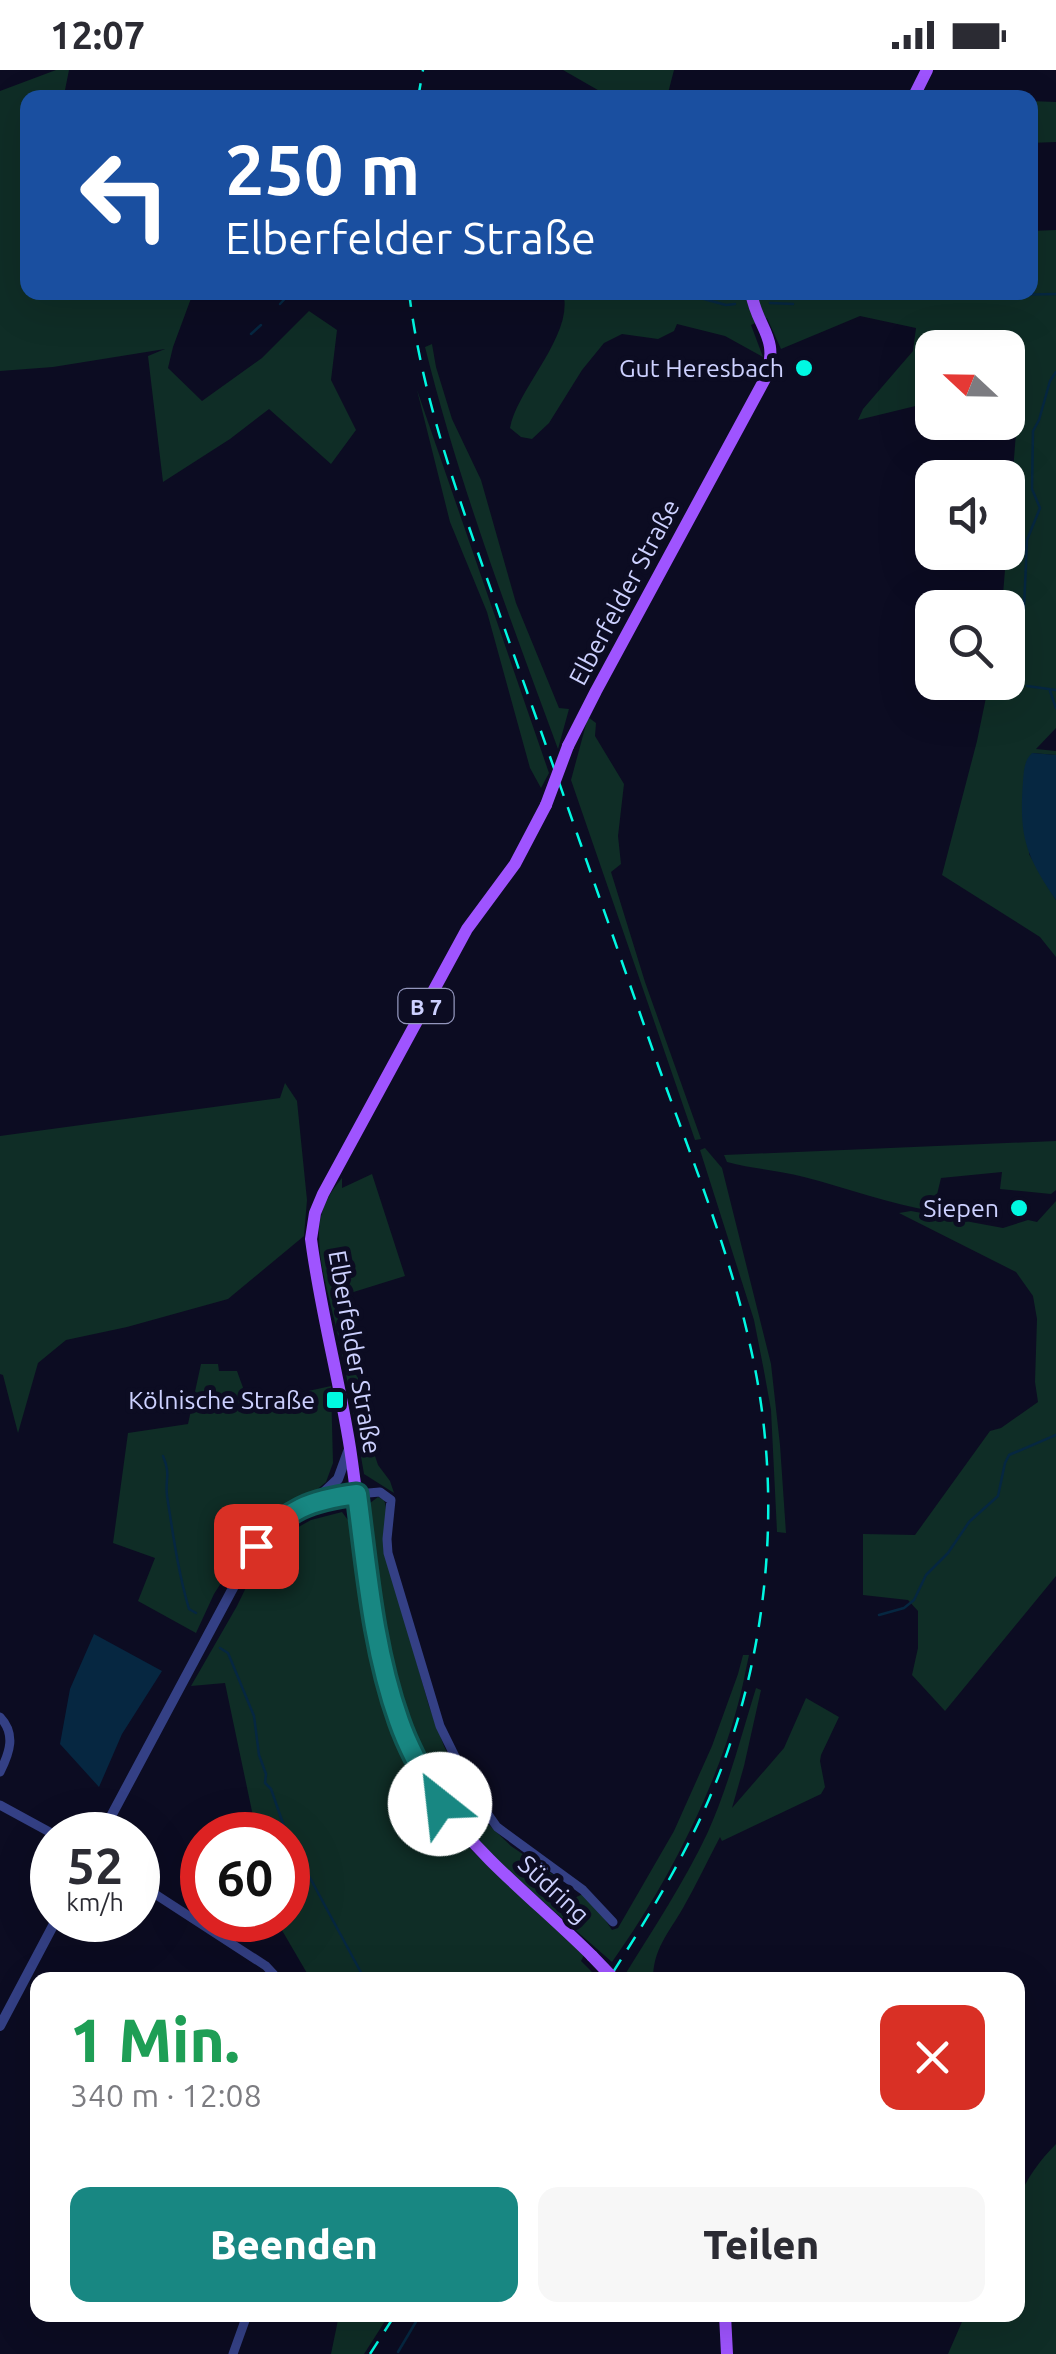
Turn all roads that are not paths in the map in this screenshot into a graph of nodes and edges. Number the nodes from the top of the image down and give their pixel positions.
1 (753, 300) edge
2 (350, 1447) junction
3 (357, 1494) junction
4 (315, 1501) junction
5 (0, 1716) edge
6 (0, 1772) edge
7 (0, 1805) edge
8 (114, 1812) edge
9 (30, 1821) edge
10 (160, 1897) edge
11 (613, 1922) dead end
12 (44, 1942) edge
13 (272, 1972) edge
14 (607, 1972) edge
15 (0, 2026) edge
16 (244, 2322) edge
17 (725, 2322) edge
18 (233, 2354) edge
19 (727, 2354) edge

1 - 2 main road, Elberfelder Straße / B 7, bridge
2 - 3 main road, Elberfelder Straße / B 7
2 - 4 street
3 - 4 street
3 - 11 street
3 - 14 main road, Südring / B 7, bridge
4 - 8 street
5 - 6 street
7 - 9 street
10 - 13 street
12 - 15 street
16 - 18 street
17 - 19 main road

